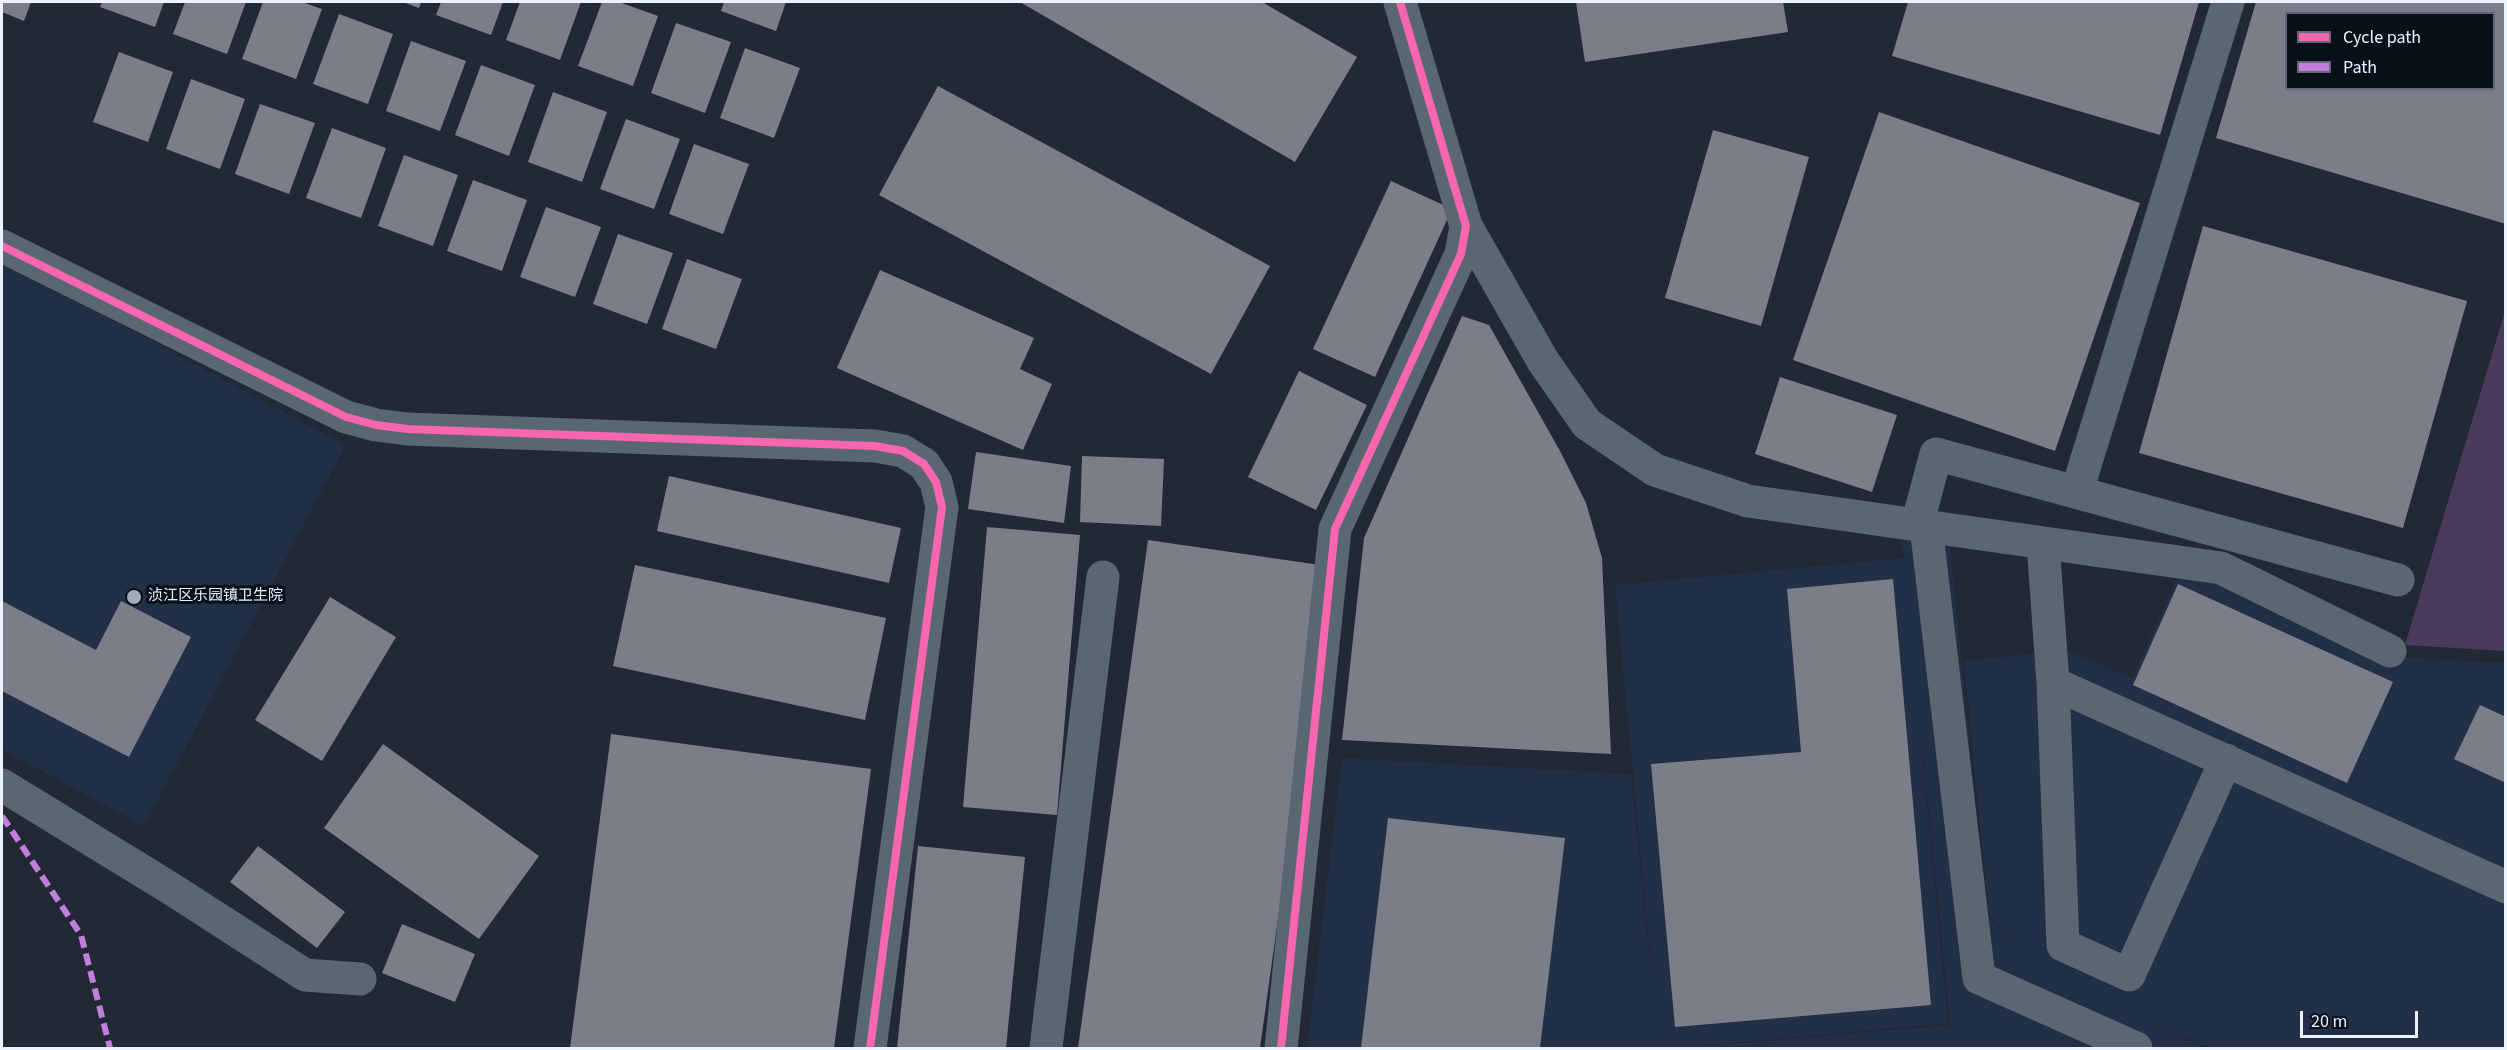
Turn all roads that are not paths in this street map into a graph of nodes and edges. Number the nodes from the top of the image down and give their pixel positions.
1 (1400, 2) edge
2 (2228, 2) edge
3 (1466, 226) junction
4 (2, 246) edge
5 (2077, 491) junction
6 (1921, 526) junction
7 (2043, 543) junction
8 (1103, 577) dead end
9 (2398, 580) dead end
10 (2390, 651) dead end
11 (2053, 683) junction
12 (2226, 760) junction
13 (2, 785) edge
14 (2505, 887) edge
15 (360, 979) dead end
16 (870, 1048) edge
17 (1046, 1048) edge
18 (1281, 1048) edge
19 (2136, 1048) edge

1 - 3 street
2 - 5 street
3 - 6 street
3 - 18 street
4 - 16 street
5 - 6 street
5 - 9 street
6 - 7 street
6 - 19 street
7 - 10 street
7 - 11 street
8 - 17 street
11 - 12 street
11 - 12 street
12 - 14 street
13 - 15 street

